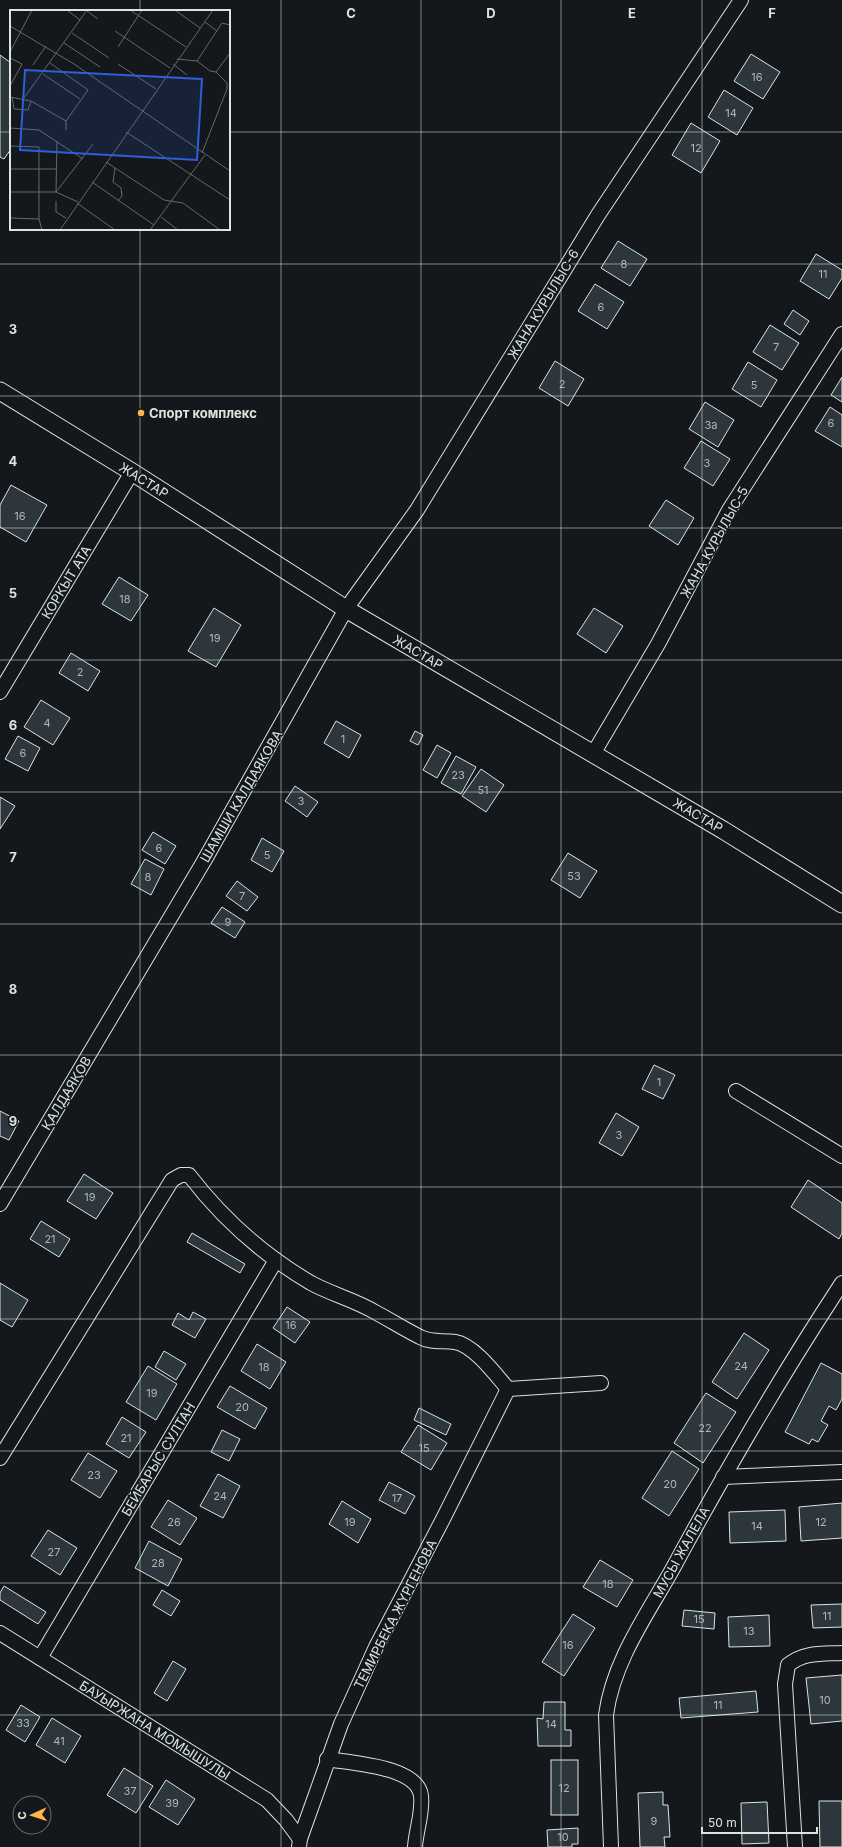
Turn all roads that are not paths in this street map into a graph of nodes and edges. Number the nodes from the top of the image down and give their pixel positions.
1 (741, 0) edge
2 (842, 334) edge
3 (0, 391) edge
4 (132, 472) junction
5 (346, 609) junction
6 (0, 692) edge
7 (593, 754) junction
8 (842, 904) edge
9 (133, 981) joint
10 (736, 1091) dead end
11 (842, 1156) edge
12 (0, 1204) edge
13 (276, 1260) junction
14 (842, 1283) edge
15 (601, 1383) dead end
16 (508, 1389) junction
17 (0, 1458) edge
18 (842, 1472) edge
19 (723, 1476) junction
20 (0, 1633) edge
21 (842, 1653) edge
22 (40, 1658) junction
23 (327, 1759) junction
24 (299, 1843) edge
25 (415, 1847) edge
26 (611, 1847) edge
27 (795, 1847) edge

1 - 5 street, ЖАНА КУРЫЛЫС-6
2 - 7 street, ЖАНА КУРЫЛЫС-5
3 - 4 street, ЖАСТАР
4 - 5 street, ЖАСТАР
4 - 6 street, КОРКЫТ АТА
5 - 7 street, ЖАСТАР
5 - 9 street, ШАМШИ КАЛДАЯКОВА
7 - 8 street, ЖАСТАР
9 - 12 street, ҚАЛДАЯҚОВ
10 - 11 street
13 - 16 street
13 - 17 street
13 - 22 street, БЕЙБАРЫС СУЛТАН
14 - 19 street, МУСЫ ЖАЛЕЛА
15 - 16 street
16 - 23 street, ТЕМИРБЕКА ЖҮРГЕНОВА
18 - 19 street
19 - 26 street, МУСЫ ЖАЛЕЛА
20 - 22 street, БАУЫРЖАНА МОМЫШУЛЫ
21 - 27 street
22 - 24 street, БАУЫРЖАНА МОМЫШУЛЫ
23 - 24 street, ТЕМИРБЕКА ЖҮРГЕНОВА
23 - 25 street

